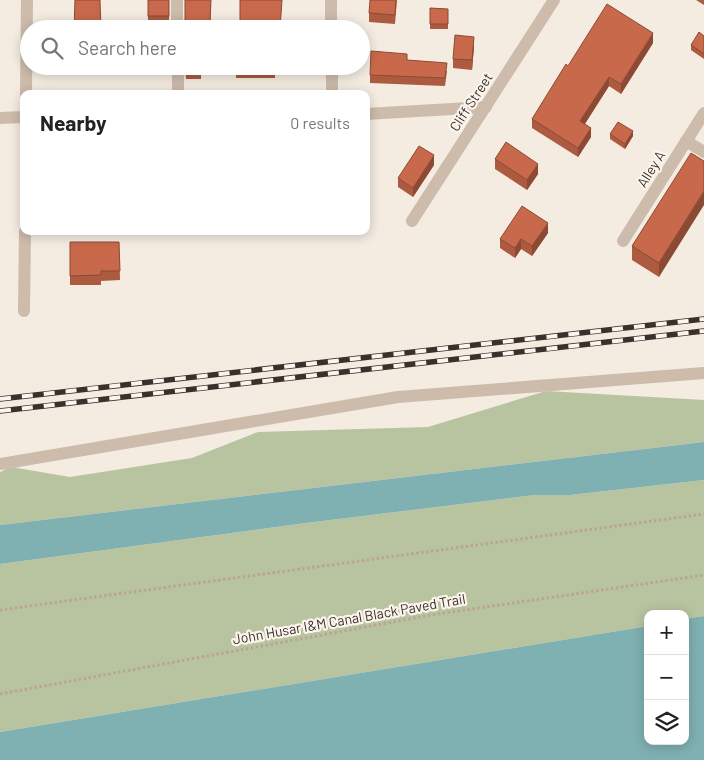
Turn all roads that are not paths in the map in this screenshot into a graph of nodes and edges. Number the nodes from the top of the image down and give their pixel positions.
1 (27, 0) edge
2 (177, 0) edge
3 (331, 0) edge
4 (554, 0) edge
5 (27, 20) edge
6 (177, 20) edge
7 (331, 20) edge
8 (26, 75) edge
9 (178, 75) edge
10 (332, 75) edge
11 (26, 90) edge
12 (178, 90) edge
13 (332, 90) edge
14 (486, 107) junction
15 (704, 113) edge
16 (370, 114) edge
17 (20, 117) edge
18 (0, 118) edge
19 (686, 141) junction
20 (704, 152) edge
21 (412, 221) dead end
22 (25, 235) edge
23 (623, 241) dead end
24 (24, 311) dead end
25 (704, 373) edge
26 (0, 464) edge

1 - 5 street
2 - 6 street
3 - 7 street
4 - 14 street, Cliff Street
8 - 11 street
9 - 12 street
10 - 13 street
14 - 16 street
14 - 21 street, Cliff Street
15 - 19 street, Alley A
17 - 18 street
19 - 20 street
19 - 23 street, Alley A
22 - 24 street
25 - 26 street

